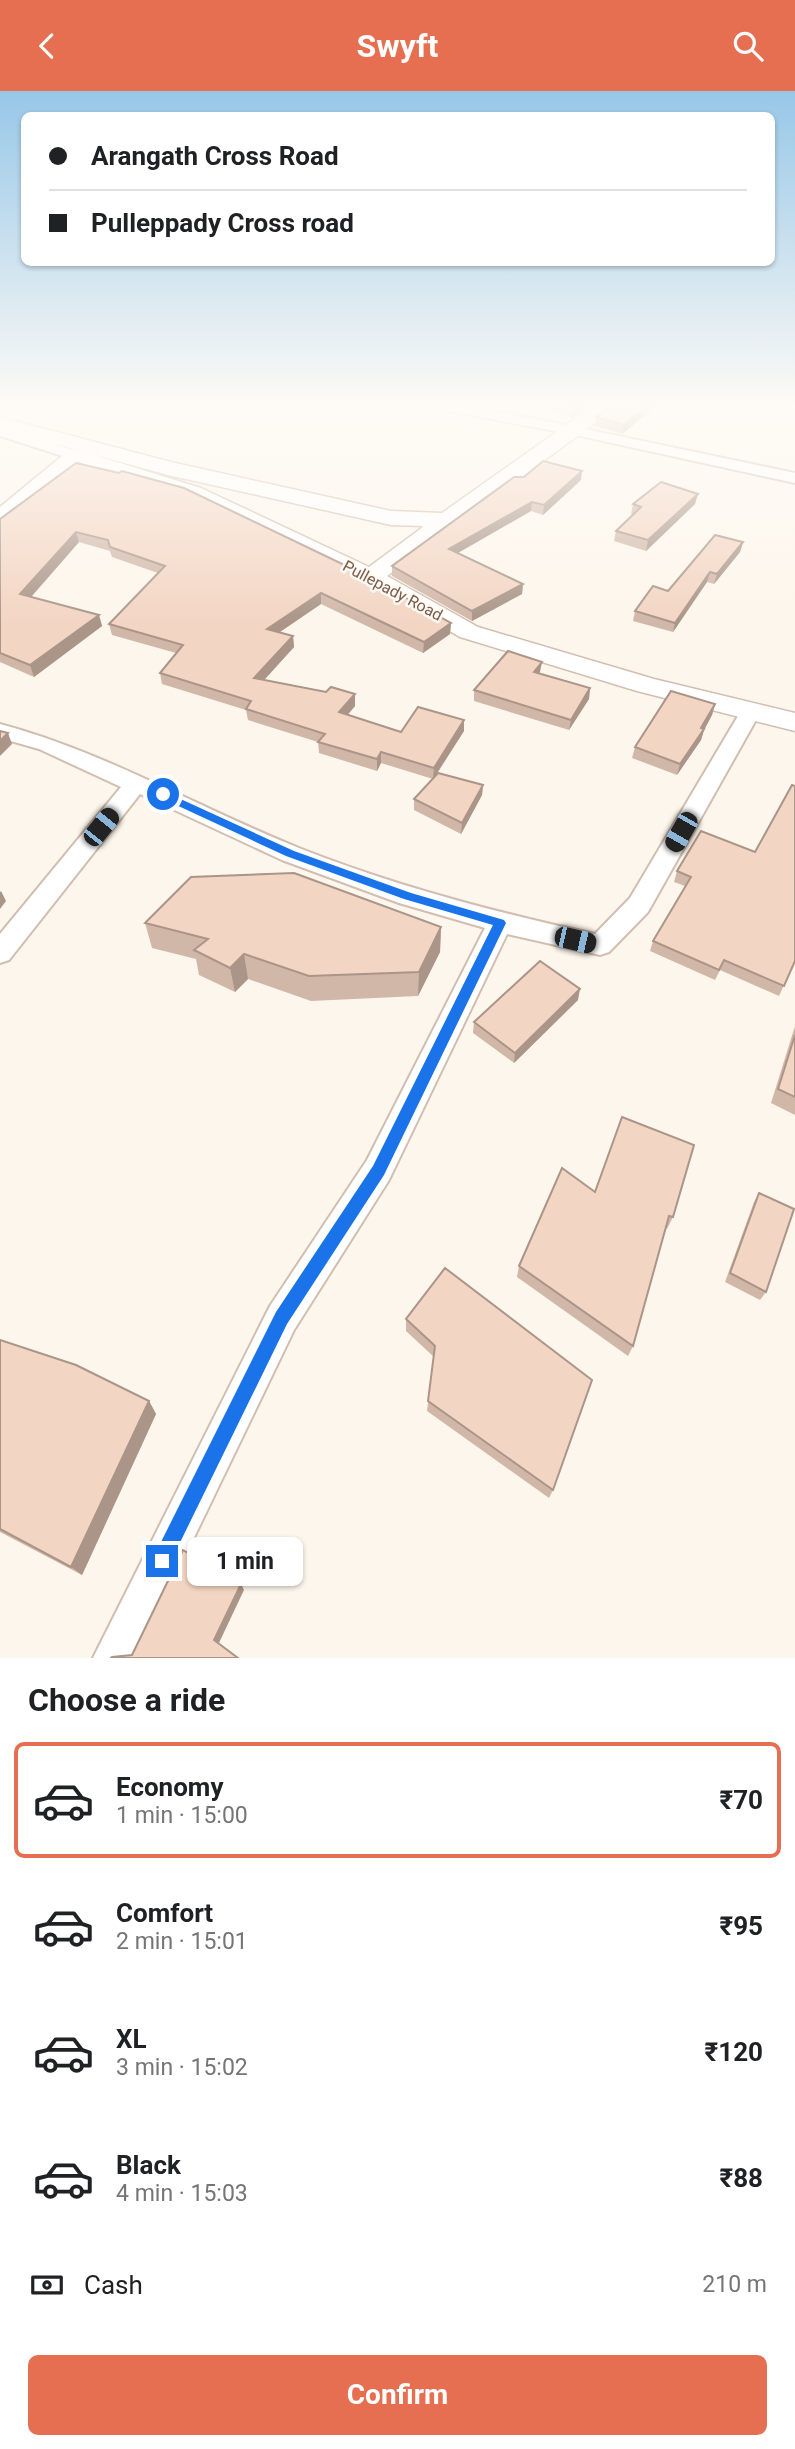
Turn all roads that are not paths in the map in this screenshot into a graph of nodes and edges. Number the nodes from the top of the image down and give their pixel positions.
1 (49, 477) edge
2 (146, 477) edge
3 (209, 477) edge
4 (506, 477) edge
5 (0, 518) edge
6 (391, 518) junction
7 (447, 520) junction
8 (427, 535) junction
9 (371, 577) junction
10 (751, 711) junction
11 (795, 722) edge
12 (0, 731) edge
13 (135, 785) junction
14 (500, 923) junction
15 (0, 953) edge
16 (114, 1658) edge

1 - 5 street
2 - 9 street, Pullepady Road
3 - 6 main road
4 - 7 main road
6 - 7 main road
6 - 8 main road
7 - 8 main road
8 - 9 street
9 - 10 street, Pullepady Road
10 - 11 street, Pullepady Road
10 - 14 street
12 - 13 street
13 - 14 street
13 - 15 street
14 - 16 street

